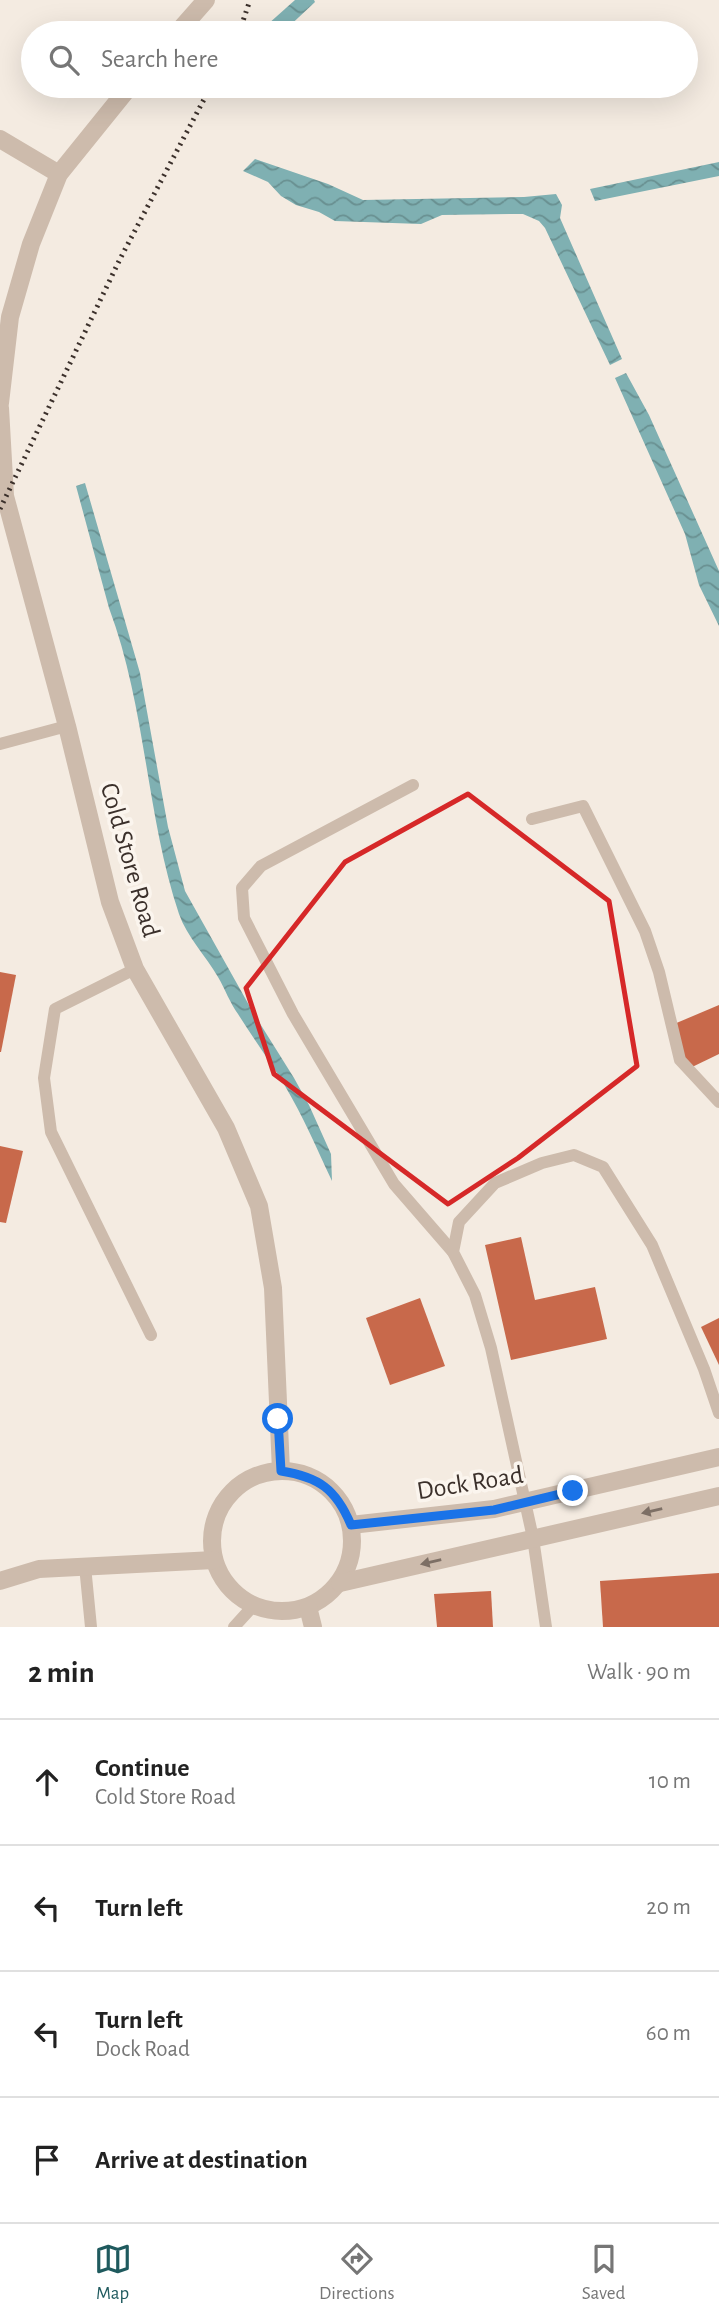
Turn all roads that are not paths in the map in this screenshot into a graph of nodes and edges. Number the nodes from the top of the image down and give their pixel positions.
1 (206, 0) edge
2 (188, 21) edge
3 (120, 98) edge
4 (0, 139) edge
5 (58, 174) junction
6 (0, 406) edge
7 (67, 726) junction
8 (0, 744) edge
9 (413, 785) dead end
10 (532, 819) dead end
11 (135, 969) junction
12 (719, 1102) edge
13 (453, 1252) junction
14 (151, 1335) dead end
15 (719, 1413) edge
16 (719, 1457) edge
17 (281, 1471) junction
18 (719, 1496) edge
19 (524, 1502) junction
20 (351, 1525) junction
21 (533, 1538) junction
22 (214, 1560) junction
23 (85, 1566) junction
24 (0, 1581) edge
25 (340, 1583) junction
26 (253, 1606) junction
27 (308, 1607) junction
28 (91, 1627) edge
29 (234, 1627) edge
30 (313, 1627) edge
31 (546, 1627) edge

1 - 2 street
3 - 5 street, Cold Store Road
4 - 5 street
5 - 6 street, Cold Store Road
6 - 7 street, Cold Store Road
7 - 8 lane
7 - 11 street, Cold Store Road
9 - 13 lane
10 - 12 lane
11 - 14 lane
11 - 17 street, Cold Store Road
13 - 15 lane
13 - 19 lane
16 - 19 street, Dock Road
17 - 20 street
17 - 22 street
18 -> 21 street
19 - 20 street, Dock Road
19 - 21 lane
20 - 25 street
21 -> 25 street
21 - 31 lane
22 - 23 street
22 - 26 street
23 - 24 street
23 - 28 lane
25 - 27 street
26 - 27 street
26 - 29 lane
27 - 30 street

